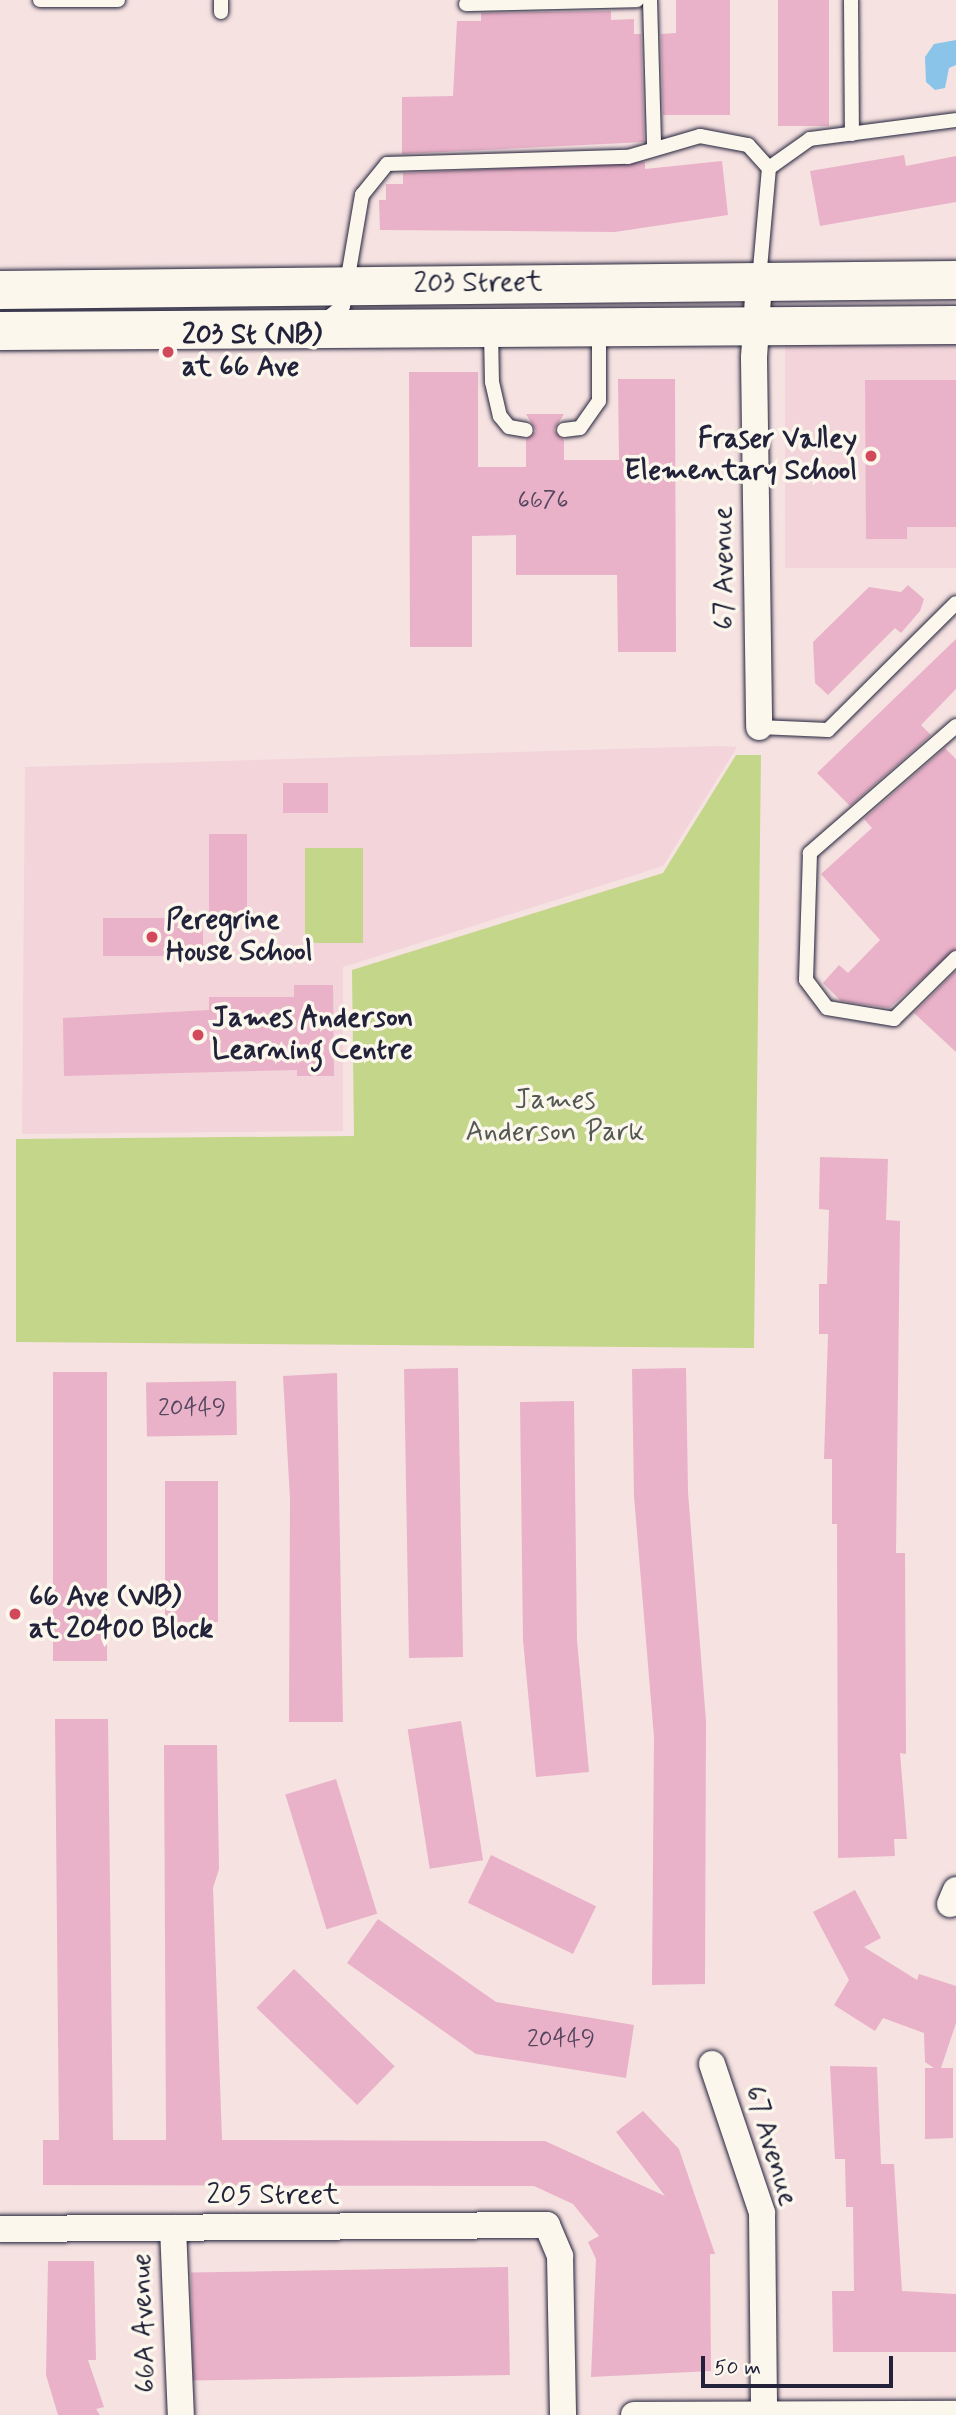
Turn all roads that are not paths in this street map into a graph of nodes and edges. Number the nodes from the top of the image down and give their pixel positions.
1 (40, 0) edge
2 (118, 0) edge
3 (637, 0) edge
4 (650, 0) edge
5 (851, 0) edge
6 (466, 4) dead end
7 (956, 120) edge
8 (852, 134) junction
9 (654, 145) junction
10 (769, 168) junction
11 (956, 280) edge
12 (759, 282) junction
13 (350, 286) junction
14 (0, 290) edge
15 (956, 325) edge
16 (754, 327) junction
17 (599, 328) junction
18 (491, 329) junction
19 (311, 330) junction
20 (0, 331) edge
21 (526, 430) dead end
22 (564, 430) dead end
23 (956, 603) edge
24 (956, 726) edge
25 (759, 727) joint
26 (956, 958) edge
27 (712, 2064) dead end
28 (173, 2228) junction
29 (0, 2229) edge
30 (956, 2414) edge
31 (181, 2415) edge
32 (563, 2415) edge
33 (634, 2415) edge
34 (764, 2415) edge

1 - 2 lane
3 - 6 lane
4 - 9 lane
5 - 8 lane
7 - 8 lane
8 - 10 lane
9 - 10 lane
9 - 13 lane
10 - 12 lane
11 - 12 main road, 203 Street
12 - 13 main road, 203 Street
12 - 16 street, 67 Avenue
13 - 14 main road, 203 Street
13 - 19 lane
15 - 16 main road, 203 Street
16 - 17 main road, 203 Street
16 - 25 street, 67 Avenue
17 - 18 main road, 203 Street
17 - 22 lane
18 - 19 main road, 203 Street
18 - 21 lane
19 - 20 main road, 203 Street
23 - 25 lane
24 - 26 lane
27 - 34 street, 67 Avenue
28 - 29 street, 205 Street
28 - 31 street, 66A Avenue
28 - 32 street, 205 Street
30 - 34 street
33 - 34 street

